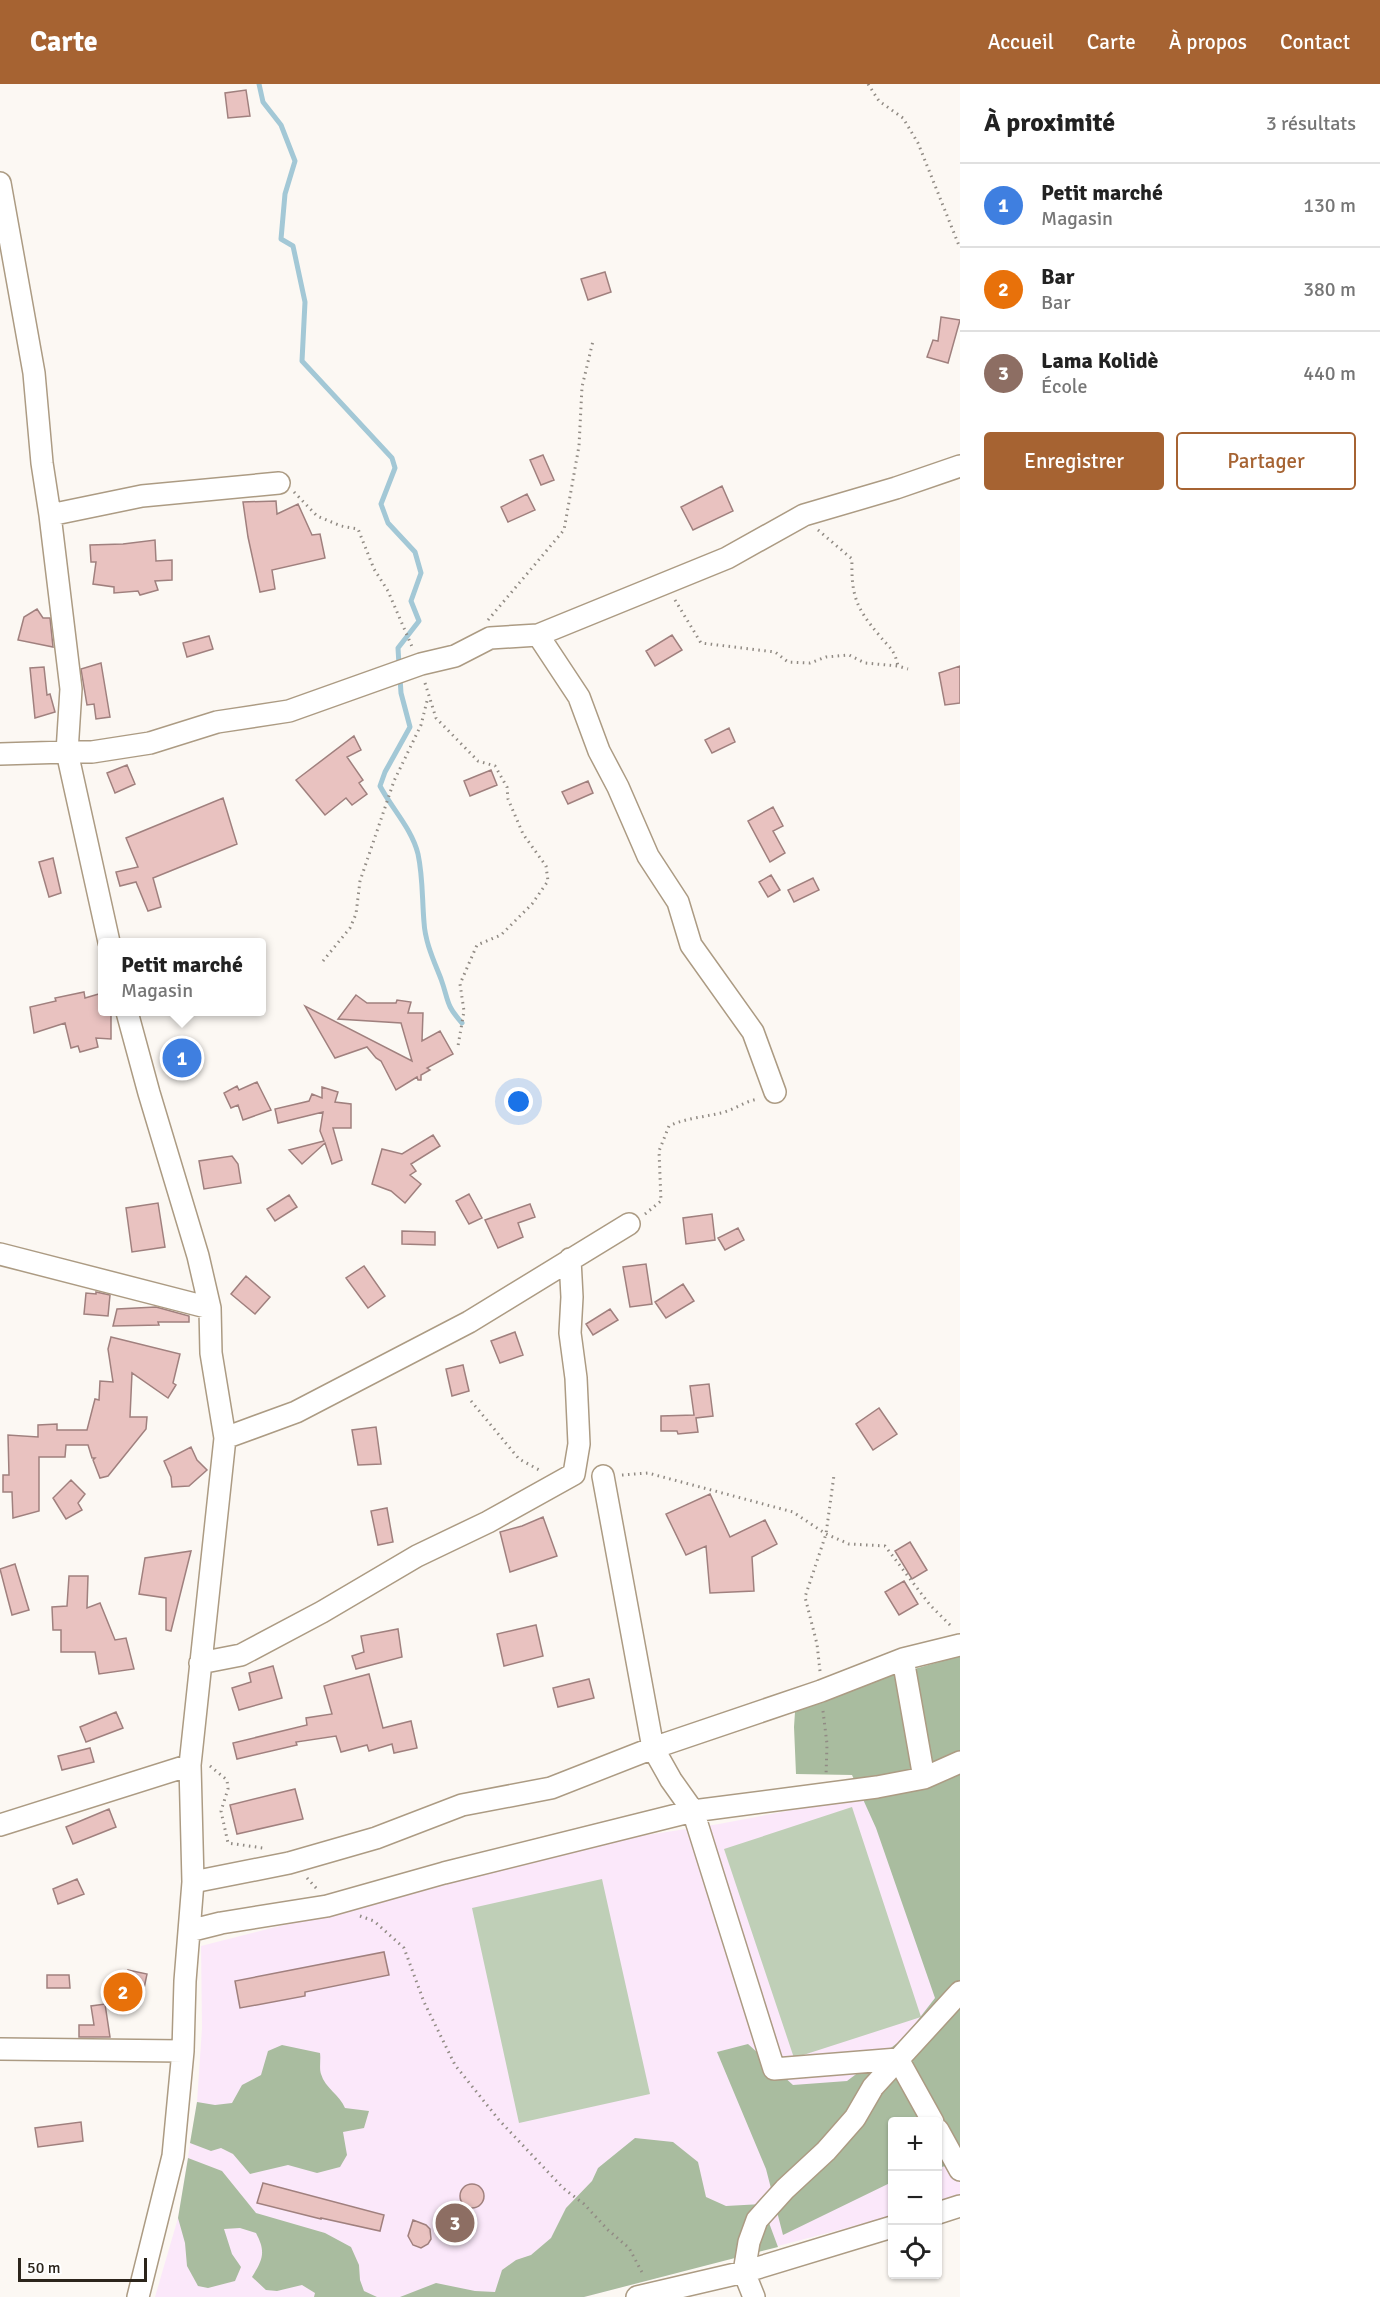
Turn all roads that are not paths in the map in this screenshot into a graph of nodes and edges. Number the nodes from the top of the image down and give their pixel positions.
1 (0, 183) edge
2 (960, 466) edge
3 (279, 483) road end
4 (50, 515) junction
5 (538, 635) junction
6 (67, 752) junction
7 (0, 754) edge
8 (108, 938) edge
9 (128, 1016) edge
10 (775, 1092) road end
11 (629, 1224) road end
12 (0, 1254) edge
13 (570, 1259) junction
14 (210, 1308) junction
15 (225, 1438) junction
16 (603, 1476) road end
17 (960, 1645) edge
18 (903, 1659) junction
19 (200, 1663) junction
20 (653, 1748) junction
21 (960, 1762) edge
22 (190, 1765) junction
23 (924, 1778) junction
24 (693, 1810) junction
25 (0, 1825) edge
26 (193, 1882) junction
27 (189, 1931) junction
28 (960, 1992) edge
29 (0, 2049) edge
30 (183, 2051) junction
31 (898, 2059) junction
32 (931, 2117) edge
33 (942, 2137) edge
34 (960, 2170) edge
35 (960, 2206) edge
36 (942, 2212) edge
37 (888, 2228) edge
38 (744, 2272) junction
39 (138, 2297) edge
40 (637, 2297) edge
41 (754, 2297) edge

1 - 4 street
2 - 5 street
3 - 4 street
4 - 6 street
5 - 6 street
5 - 10 street
6 - 7 street
6 - 8 street
9 - 14 street
11 - 13 street
12 - 14 street
13 - 15 street
13 - 19 street
14 - 15 street
15 - 19 street
16 - 20 street
17 - 18 street
18 - 20 street
18 - 23 street
19 - 22 street
20 - 24 street
20 - 26 street
21 - 23 street
22 - 25 street
22 - 26 street
23 - 24 street
24 - 27 street
24 - 31 street
26 - 27 street
27 - 30 street
28 - 31 street
29 - 30 street
30 - 39 street
31 - 32 street
31 - 38 street
33 - 34 street
35 - 36 street
37 - 38 street
38 - 40 street
38 - 41 street

